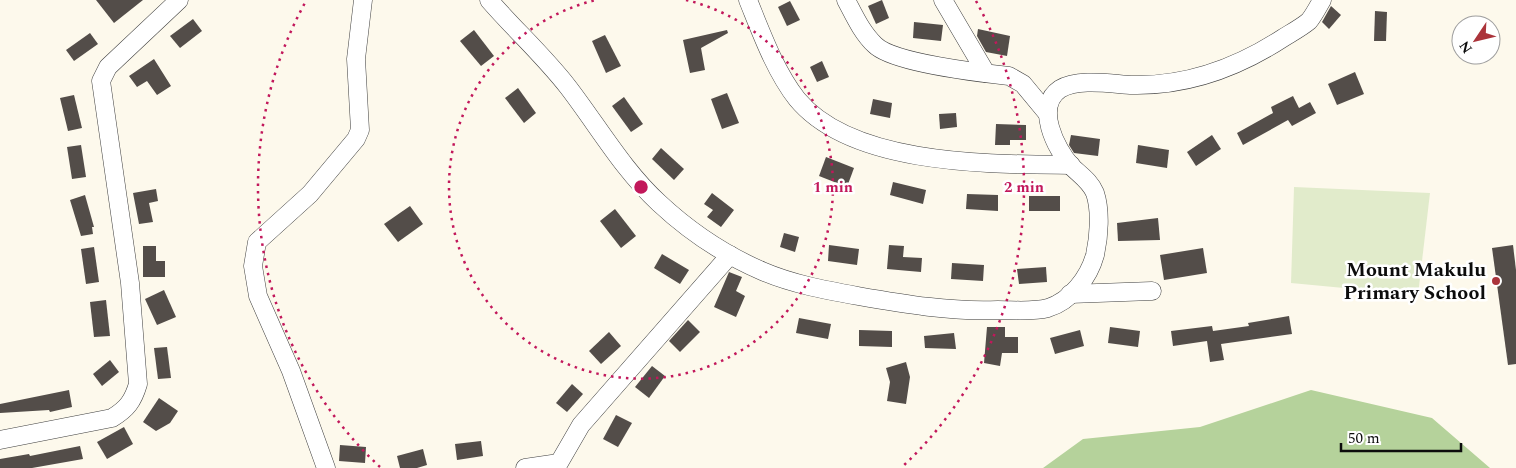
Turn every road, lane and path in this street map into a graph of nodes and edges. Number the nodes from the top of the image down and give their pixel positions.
1 (179, 0) edge
2 (363, 0) edge
3 (489, 0) edge
4 (748, 0) edge
5 (846, 0) edge
6 (943, 0) edge
7 (1322, 0) edge
8 (986, 73) junction
9 (1031, 92) junction
10 (1056, 92) junction
11 (1047, 113) junction
12 (1063, 162) junction
13 (730, 255) junction
14 (1152, 291) dead end
15 (1070, 294) junction
16 (0, 440) edge
17 (558, 465) edge
18 (326, 468) edge
19 (525, 468) edge

1 - 16 street
2 - 18 street
3 - 13 street
4 - 12 street
5 - 8 street
6 - 8 street
7 - 10 street
8 - 9 street
9 - 10 street
9 - 11 street
10 - 11 street
11 - 12 street
12 - 15 street
13 - 15 street
13 - 17 street
14 - 15 street
17 - 19 street

